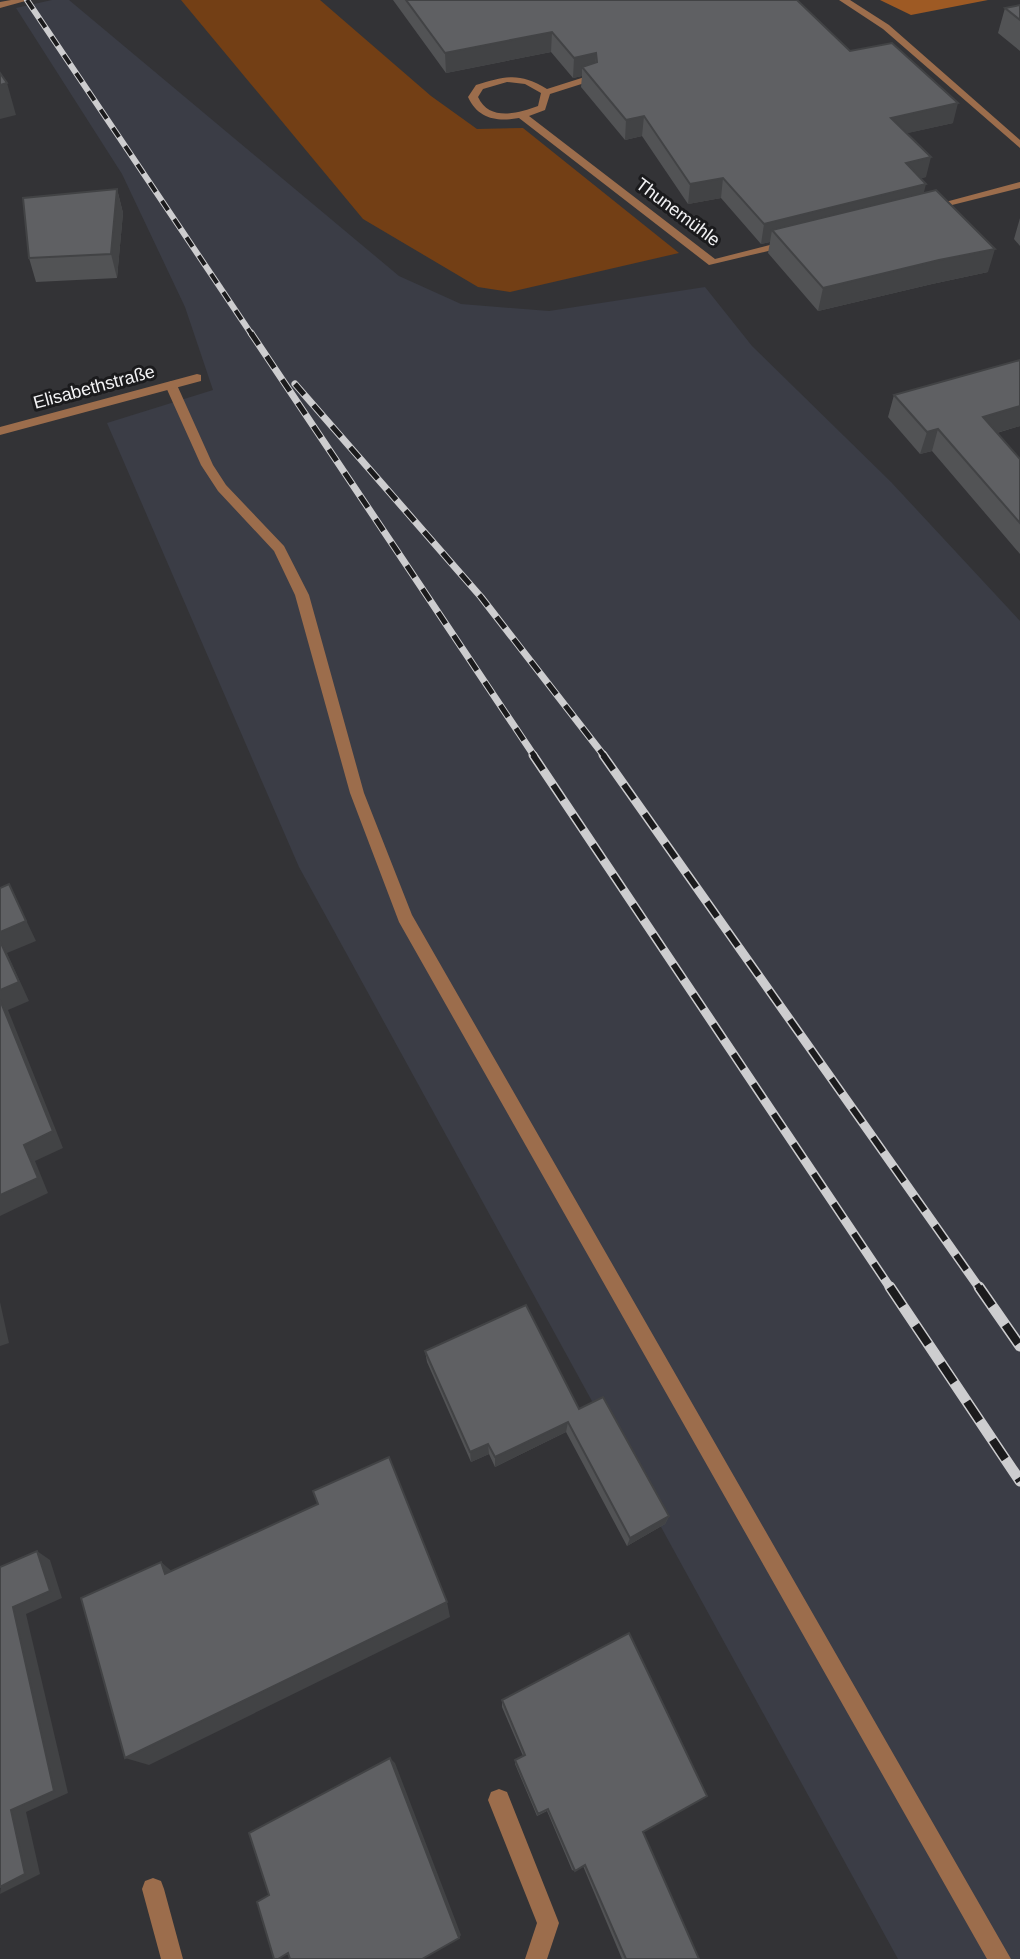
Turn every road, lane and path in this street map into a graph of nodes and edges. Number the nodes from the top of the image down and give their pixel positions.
1 (24, 0) edge
2 (844, 0) edge
3 (0, 5) edge
4 (591, 78) edge
5 (546, 92) junction
6 (523, 116) junction
7 (1020, 145) edge
8 (1020, 185) edge
9 (913, 212) edge
10 (805, 239) edge
11 (197, 378) dead end
12 (171, 385) junction
13 (0, 431) edge
14 (499, 1800) dead end
15 (153, 1889) dead end
16 (172, 1959) edge
17 (536, 1959) edge
18 (1000, 1959) edge

1 - 3 street
2 - 7 street
4 - 5 street
5 - 6 street
5 - 6 street
6 - 10 street, Thunemühle
8 - 9 street
11 - 12 street, Elisabethstraße
12 - 13 street, Elisabethstraße
12 - 18 street
14 - 17 street
15 - 16 street

